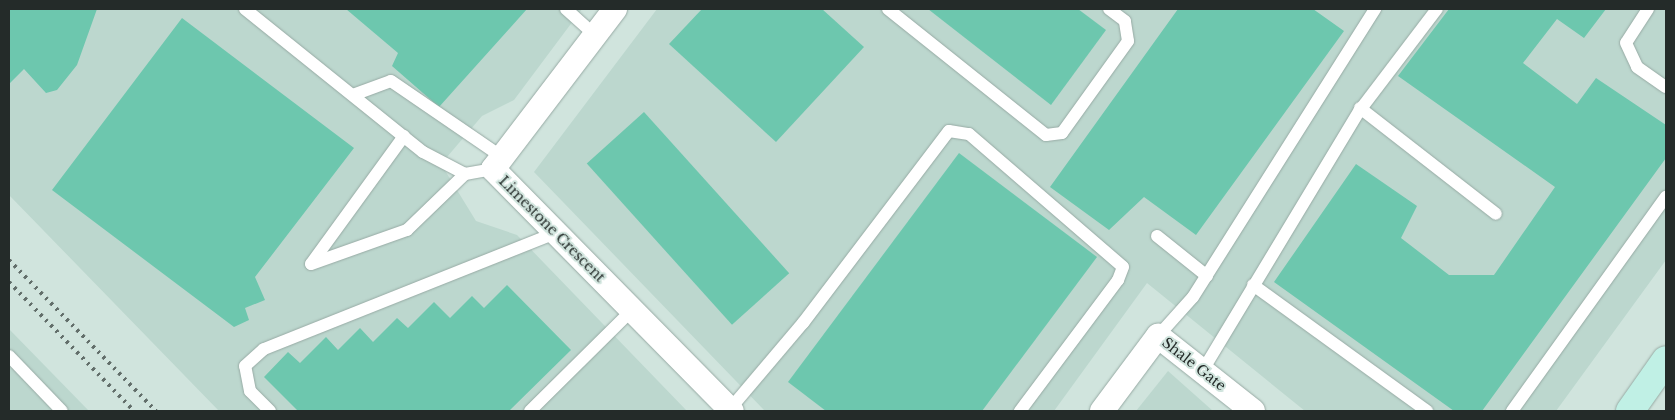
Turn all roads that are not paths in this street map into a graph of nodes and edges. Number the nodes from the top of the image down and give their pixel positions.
1 (245, 9) edge
2 (566, 9) edge
3 (615, 9) edge
4 (888, 9) edge
5 (1108, 9) edge
6 (1376, 9) edge
7 (1437, 9) edge
8 (1648, 9) edge
9 (595, 35) junction
10 (1666, 87) edge
11 (353, 95) junction
12 (1360, 108) junction
13 (404, 136) junction
14 (497, 163) junction
15 (466, 174) junction
16 (1666, 197) edge
17 (1496, 214) dead end
18 (556, 233) junction
19 (1157, 236) dead end
20 (1206, 276) junction
21 (1253, 285) junction
22 (632, 310) junction
23 (1158, 336) junction
24 (9, 356) edge
25 (1666, 360) edge
26 (1203, 370) junction
27 (731, 410) edge
28 (62, 411) edge
29 (270, 411) edge
30 (530, 411) edge
31 (1020, 411) edge
32 (1102, 411) edge
33 (1253, 411) edge
34 (1427, 411) edge
35 (1512, 411) edge
36 (1630, 411) edge

1 - 11 lane
2 - 9 lane
3 - 9 street, Limestone Crescent
4 - 5 lane
6 - 20 lane
7 - 12 lane
8 - 10 lane
9 - 14 street, Limestone Crescent
11 - 13 lane
11 - 14 lane
12 - 17 lane
12 - 21 lane
13 - 15 lane
13 - 15 lane
14 - 15 lane
14 - 18 street, Limestone Crescent
16 - 35 lane
18 - 22 street, Limestone Crescent
18 - 29 lane
19 - 20 lane
20 - 23 lane
21 - 26 lane
21 - 34 lane
22 - 27 street, Limestone Crescent
22 - 30 lane
23 - 26 street, Shale Gate
23 - 32 street
24 - 28 lane
25 - 36 main road
26 - 33 street, Shale Gate
27 - 31 lane

